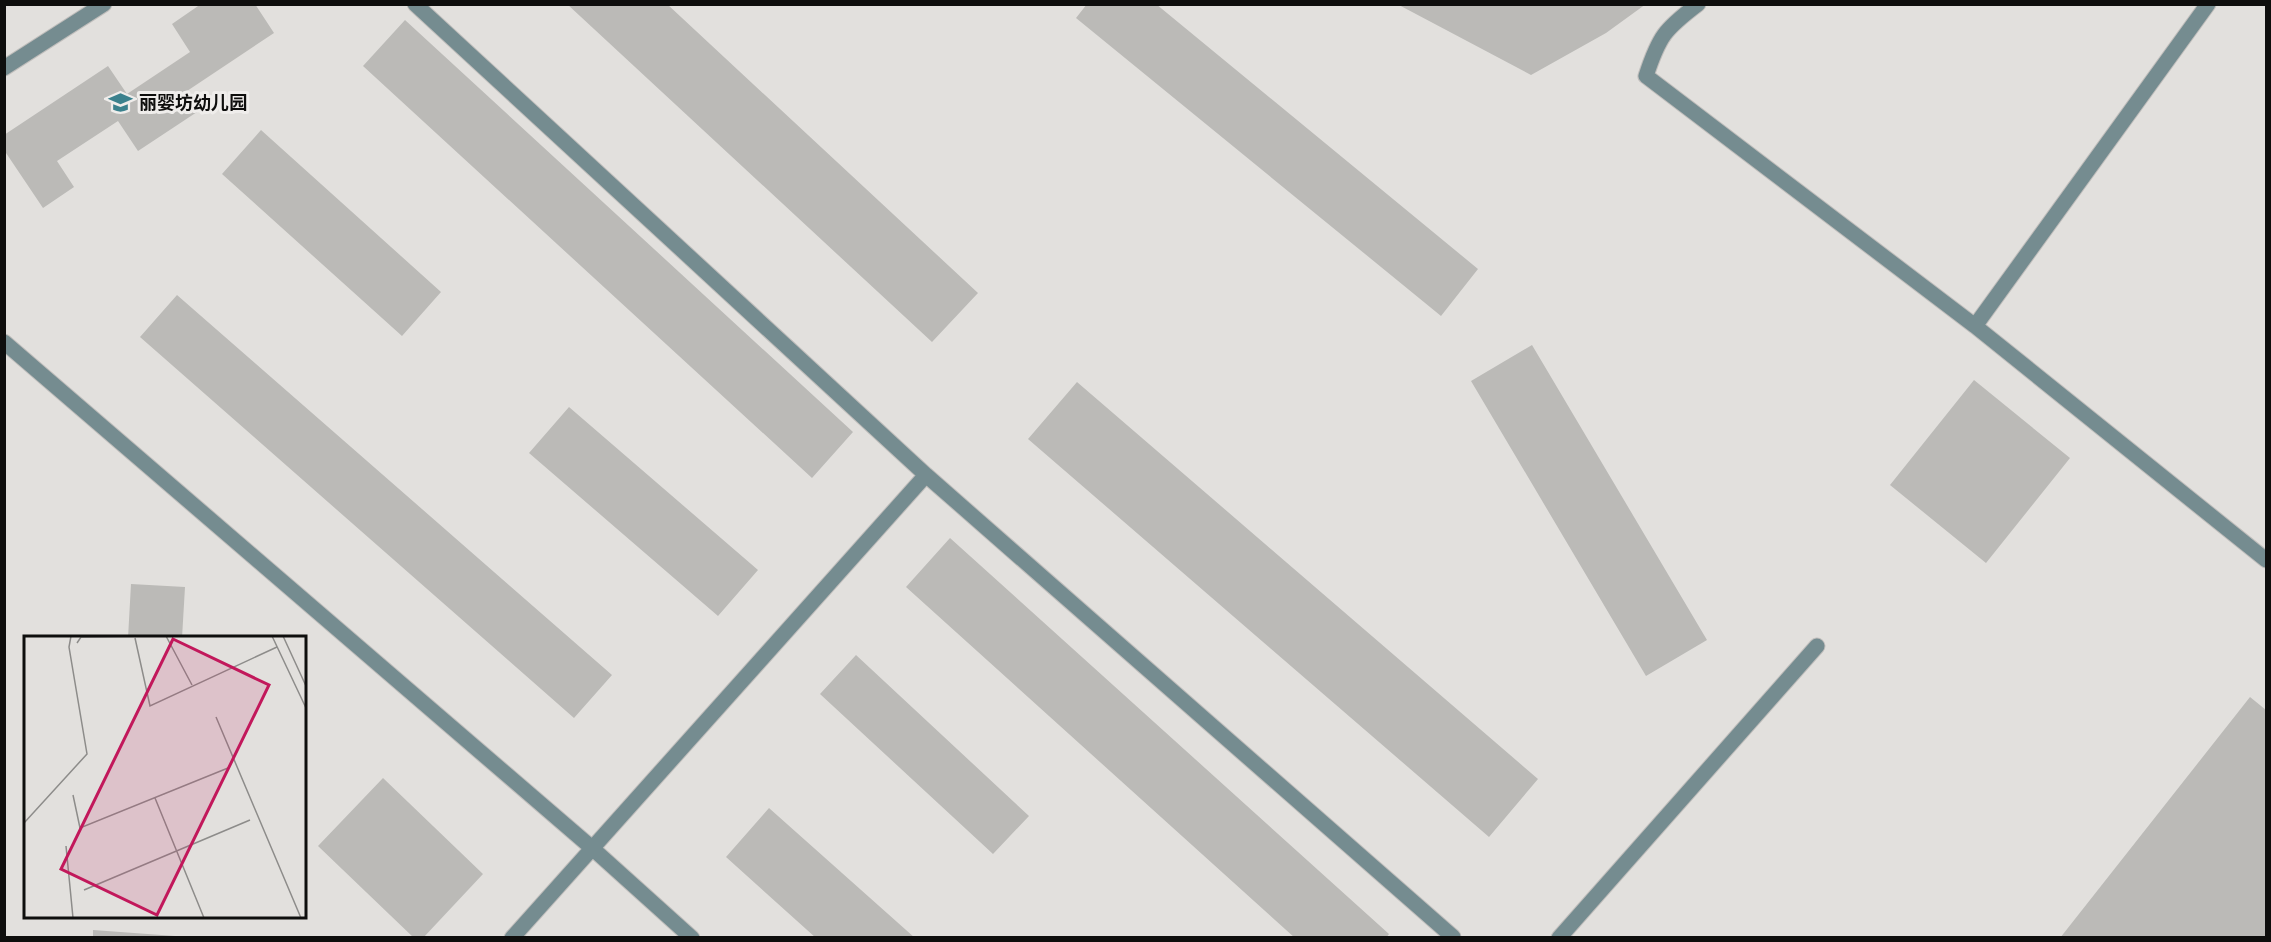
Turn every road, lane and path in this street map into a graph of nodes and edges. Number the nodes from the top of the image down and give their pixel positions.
1 (104, 4) edge
2 (415, 4) edge
3 (1698, 4) edge
4 (2208, 4) edge
5 (4, 68) edge
6 (1975, 326) junction
7 (4, 342) edge
8 (926, 475) junction
9 (2266, 560) edge
10 (1818, 646) dead end
11 (592, 848) junction
12 (1453, 937) edge
13 (512, 938) edge
14 (692, 938) edge
15 (1559, 938) edge

1 - 5 street
2 - 8 street
3 - 6 street
4 - 6 street
6 - 9 street
7 - 11 street
8 - 11 street
8 - 12 street
10 - 15 street
11 - 13 street
11 - 14 street

